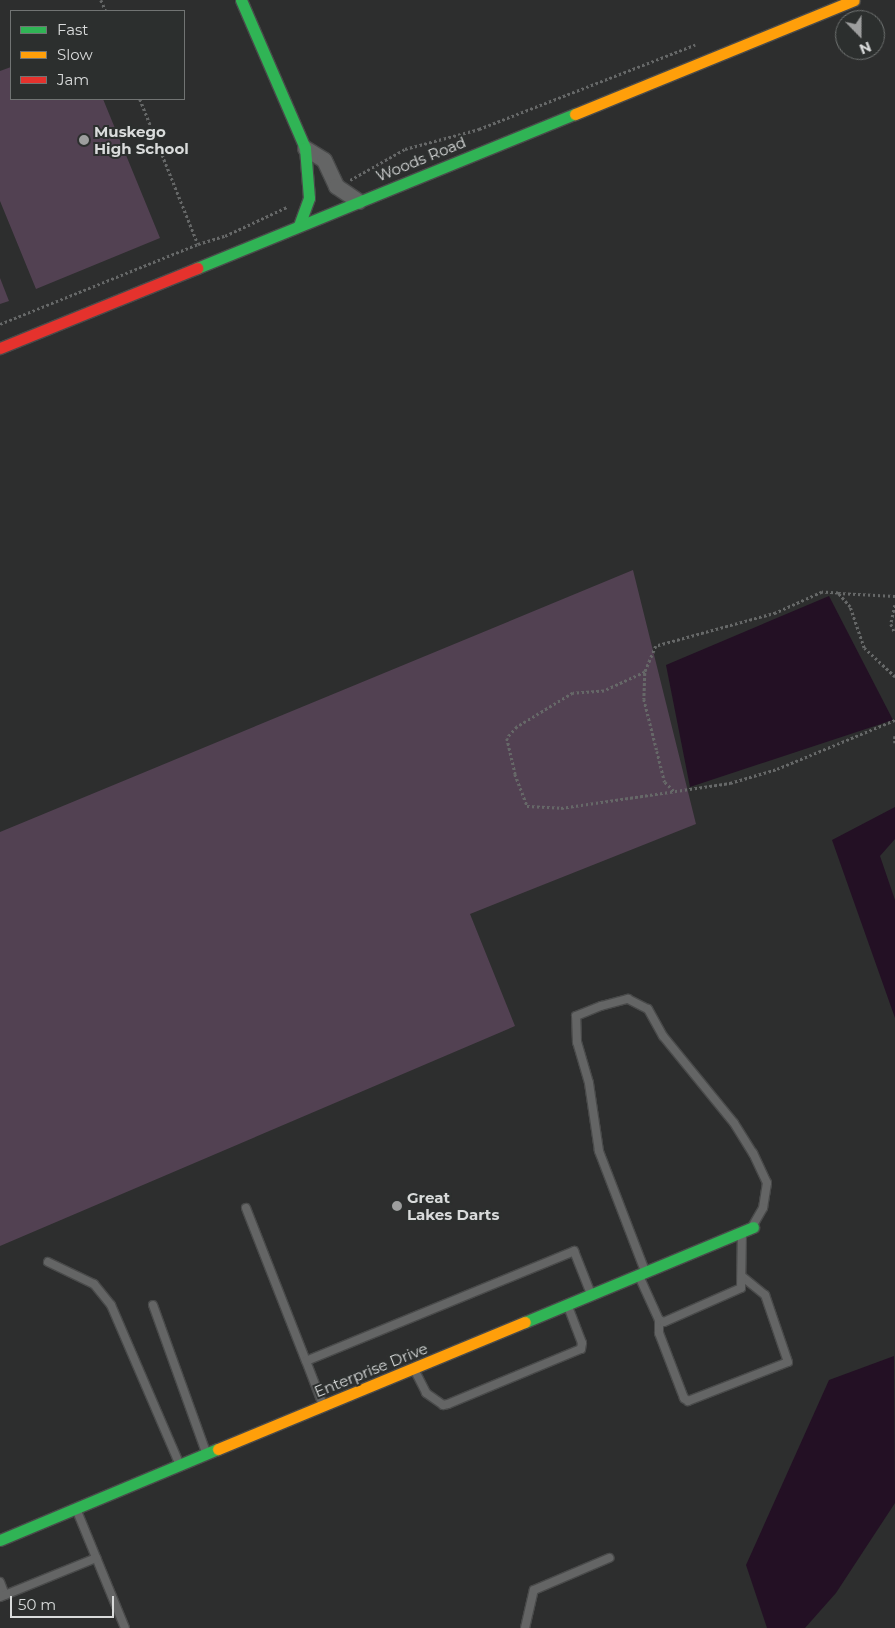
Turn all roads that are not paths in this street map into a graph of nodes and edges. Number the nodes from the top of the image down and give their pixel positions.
1 (241, 0) edge
2 (854, 0) edge
3 (305, 148) junction
4 (358, 201) junction
5 (299, 226) junction
6 (0, 348) edge
7 (246, 1208) dead end
8 (748, 1229) junction
9 (48, 1262) dead end
10 (642, 1274) junction
11 (743, 1277) junction
12 (592, 1296) junction
13 (153, 1305) dead end
14 (568, 1306) junction
15 (659, 1320) junction
16 (306, 1362) junction
17 (414, 1369) junction
18 (324, 1406) junction
19 (206, 1454) junction
20 (180, 1465) junction
21 (77, 1511) junction
22 (0, 1540) edge
23 (96, 1558) junction
24 (609, 1558) dead end
25 (0, 1582) edge
26 (3, 1596) edge
27 (125, 1628) edge
28 (525, 1628) edge

1 - 3 street
2 - 4 street, Woods Road
3 - 4 street
3 - 5 street
4 - 5 street, Woods Road
5 - 6 street, Woods Road
7 - 16 lane
8 - 10 street, Enterprise Drive
8 - 10 lane
8 - 11 lane
9 - 20 lane
10 - 12 street, Enterprise Drive
10 - 15 lane
11 - 15 lane
11 - 15 lane
12 - 14 street, Enterprise Drive
12 - 16 lane
13 - 19 lane
14 - 17 street, Enterprise Drive
14 - 17 lane
16 - 18 lane
17 - 18 street, Enterprise Drive
18 - 19 street, Enterprise Drive
19 - 20 street, Enterprise Drive
20 - 21 street, Enterprise Drive
21 - 22 street, Enterprise Drive
21 - 23 lane
23 - 26 lane
23 - 27 lane
24 - 28 lane
25 - 26 lane

